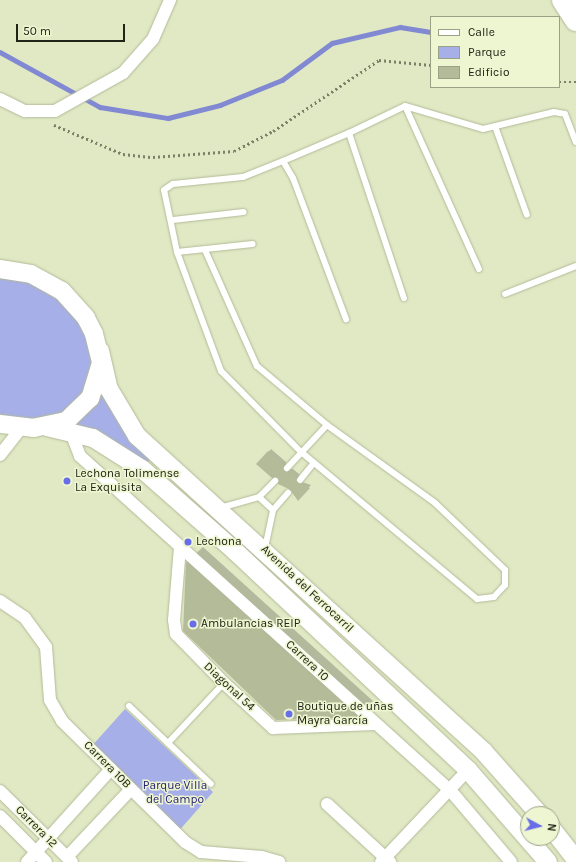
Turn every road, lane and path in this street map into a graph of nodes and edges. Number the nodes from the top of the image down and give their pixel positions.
1 (170, 0) edge
2 (563, 0) edge
3 (576, 20) edge
4 (430, 65) edge
5 (560, 82) edge
6 (576, 82) edge
7 (0, 99) edge
8 (405, 106) junction
9 (51, 123) dead end
10 (496, 129) junction
11 (348, 133) junction
12 (576, 142) edge
13 (283, 161) junction
14 (244, 212) dead end
15 (527, 215) dead end
16 (173, 220) junction
17 (253, 244) dead end
18 (205, 250) junction
19 (177, 252) junction
20 (576, 266) edge
21 (0, 269) edge
22 (479, 269) dead end
23 (505, 294) dead end
24 (404, 298) dead end
25 (346, 318) dead end
26 (100, 351) junction
27 (0, 424) edge
28 (327, 425) junction
29 (47, 427) junction
30 (21, 428) junction
31 (70, 430) junction
32 (301, 452) junction
33 (0, 455) edge
34 (314, 463) junction
35 (287, 468) dead end
36 (300, 480) dead end
37 (275, 481) dead end
38 (288, 493) dead end
39 (259, 496) junction
40 (218, 509) junction
41 (273, 510) junction
42 (180, 547) junction
43 (264, 549) junction
44 (0, 601) edge
45 (224, 683) junction
46 (129, 706) dead end
47 (375, 724) junction
48 (168, 743) junction
49 (111, 769) junction
50 (468, 770) junction
51 (211, 784) dead end
52 (131, 789) junction
53 (450, 790) junction
54 (0, 791) edge
55 (328, 804) dead end
56 (532, 806) edge
57 (0, 816) edge
58 (47, 838) junction
59 (560, 839) edge
60 (36, 852) junction
61 (70, 860) edge
62 (576, 860) edge
63 (386, 861) edge
64 (27, 862) edge
65 (46, 862) edge
66 (279, 862) edge
67 (511, 862) edge
68 (548, 862) edge

1 - 7 street
2 - 3 highway
4 - 9 path
5 - 6 path
8 - 10 lane
8 - 11 lane
8 - 22 lane
10 - 12 lane
10 - 15 lane
11 - 13 lane
11 - 24 lane
13 - 16 lane
13 - 25 lane
14 - 16 lane
16 - 19 lane
17 - 18 lane
18 - 19 lane
18 - 28 lane
19 - 32 lane
20 - 23 lane
21 - 26 main road, Avenida del Ferrocarril
26 - 29 main road
26 - 40 main road, Avenida del Ferrocarril
27 - 30 main road
28 - 32 lane
28 - 34 lane
29 - 30 main road
29 - 31 main road, Avenida del Ferrocarril
30 - 33 street
31 - 42 street, Carrera 10
31 - 50 main road, Avenida del Ferrocarril
32 - 34 lane
32 - 35 lane
34 - 36 lane
37 - 39 lane
38 - 41 lane
39 - 40 lane
39 - 41 lane
40 - 43 main road, Avenida del Ferrocarril
41 - 43 lane
42 - 45 street, Diagonal 54
42 - 47 street, Carrera 10
43 - 56 main road, Avenida del Ferrocarril
44 - 49 street, Carrera 10B
45 - 47 street, Diagonal 54
45 - 48 lane
46 - 48 lane
47 - 53 street, Carrera 10
48 - 51 lane
49 - 52 street, Carrera 10B
49 - 58 street
50 - 53 street
50 - 68 main road, Avenida del Ferrocarril
52 - 61 street
52 - 66 street, Carrera 10B
53 - 63 street
53 - 67 street, Carrera 10
54 - 58 street, Carrera 12
55 - 63 street
57 - 60 street, Carrera 12
58 - 60 street
58 - 61 street, Carrera 12
59 - 62 main road
60 - 64 street
60 - 65 street, Carrera 12

